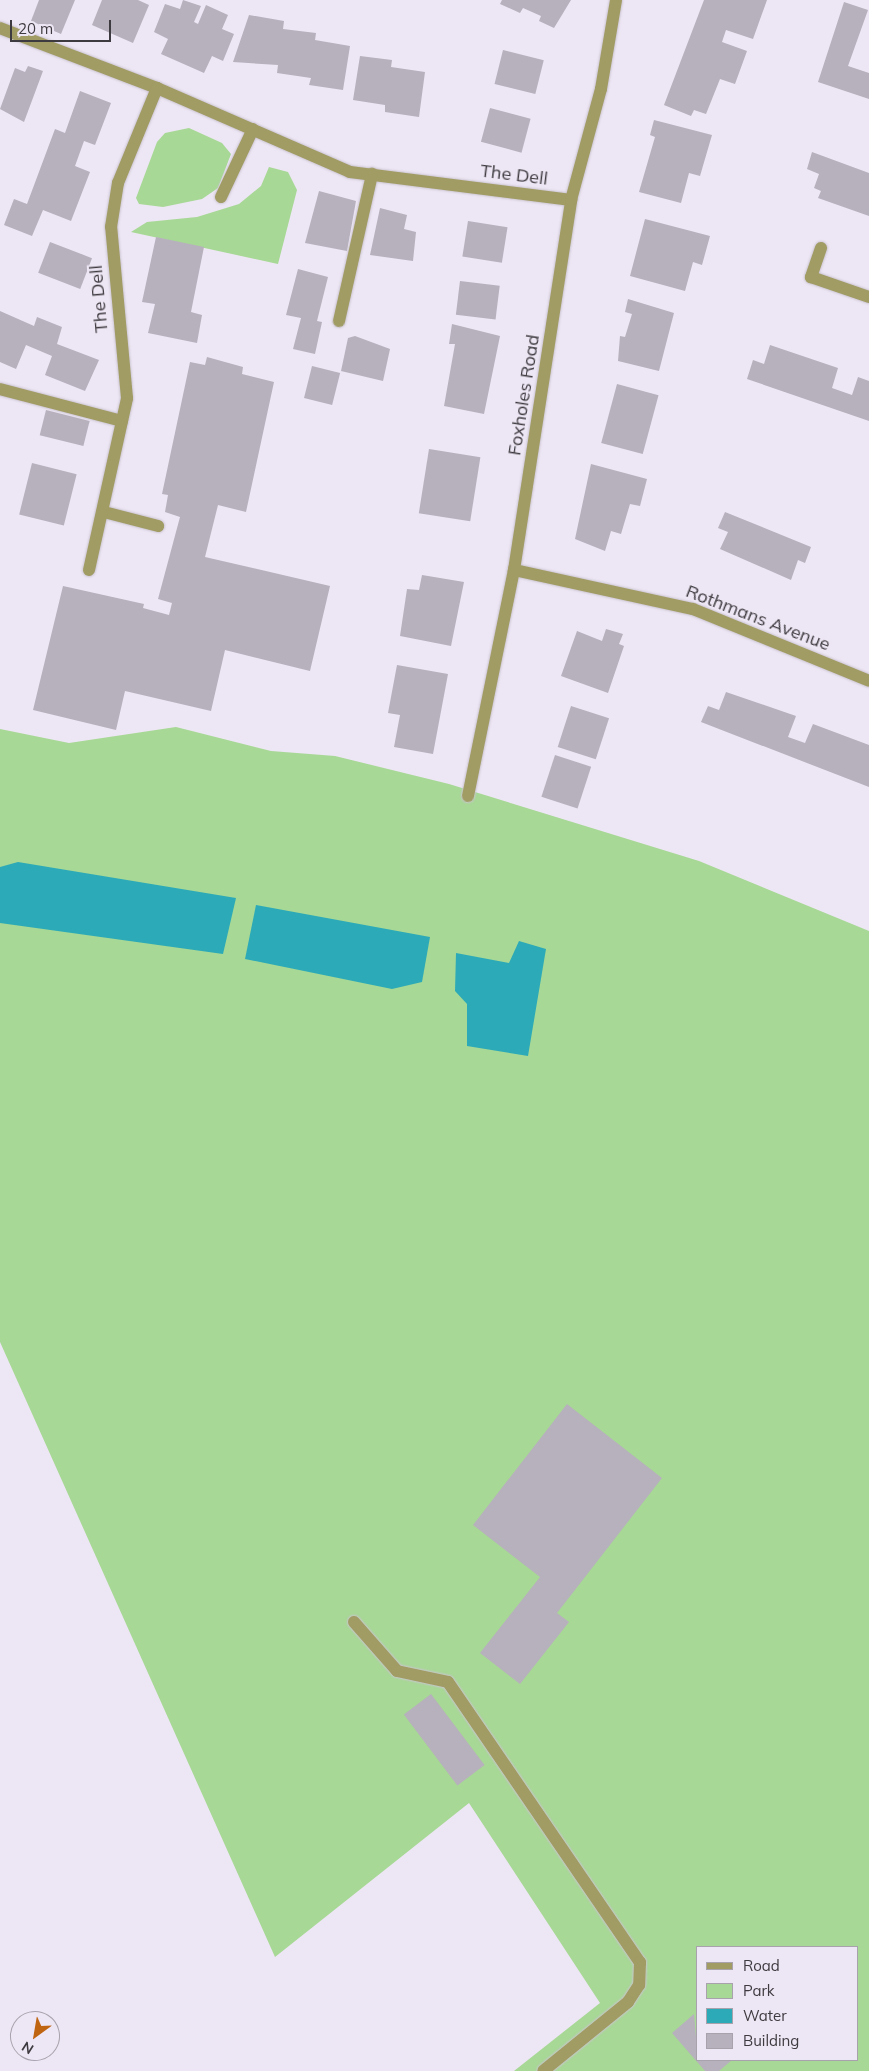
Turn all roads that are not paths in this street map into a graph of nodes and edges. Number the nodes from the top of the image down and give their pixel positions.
1 (616, 0) edge
2 (0, 28) edge
3 (157, 88) junction
4 (253, 129) junction
5 (372, 174) junction
6 (221, 196) dead end
7 (571, 200) junction
8 (821, 248) dead end
9 (869, 297) edge
10 (339, 321) dead end
11 (0, 389) edge
12 (122, 422) junction
13 (104, 512) junction
14 (158, 526) dead end
15 (89, 570) dead end
16 (514, 570) junction
17 (869, 681) edge
18 (468, 796) dead end
19 (354, 1622) dead end
20 (543, 2071) edge

1 - 7 street, Foxholes Road
2 - 3 street, The Dell
3 - 4 street, The Dell
3 - 12 street, The Dell
4 - 5 street, The Dell
4 - 6 street
5 - 7 street, The Dell
5 - 10 street
7 - 16 street, Foxholes Road
8 - 9 street
11 - 12 street
12 - 13 street, The Dell
13 - 14 street
13 - 15 street, The Dell
16 - 17 street, Rothmans Avenue
16 - 18 street, Foxholes Road
19 - 20 street

